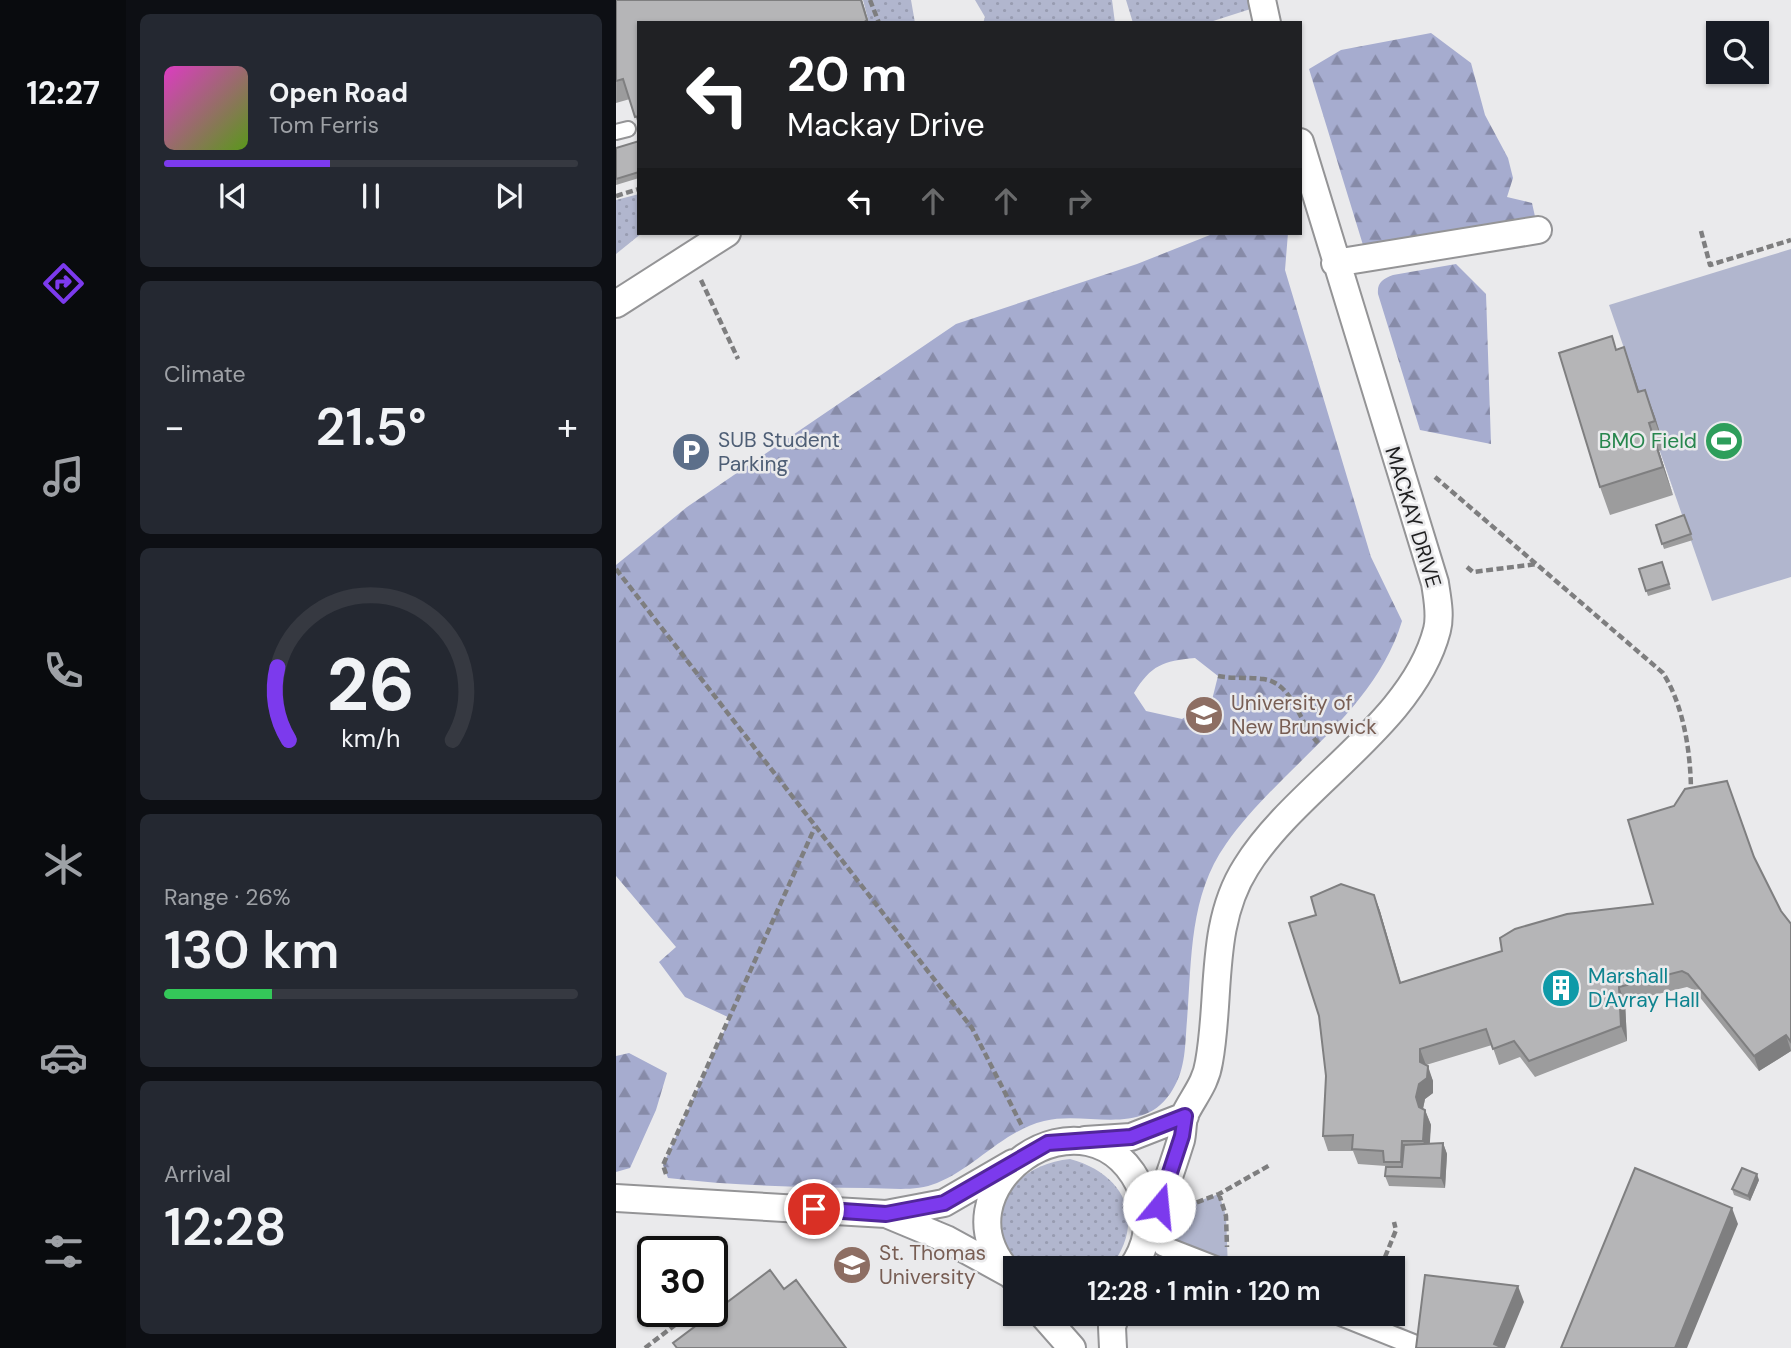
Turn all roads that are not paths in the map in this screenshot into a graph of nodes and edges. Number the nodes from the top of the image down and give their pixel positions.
1 (1262, 0) edge
2 (1267, 21) edge
3 (1302, 149) edge
4 (1538, 229) dead end
5 (724, 235) edge
6 (1335, 263) junction
7 (616, 304) edge
8 (1185, 1116) junction
9 (1074, 1141) junction
10 (1013, 1163) junction
11 (616, 1198) edge
12 (886, 1214) junction
13 (1155, 1240) junction
14 (1142, 1256) edge
15 (1206, 1256) edge
16 (1003, 1261) edge
17 (1003, 1271) edge
18 (1053, 1326) edge
19 (1112, 1326) edge
20 (1367, 1326) edge
21 (1072, 1348) edge
22 (1113, 1348) edge
23 (1422, 1348) edge

1 - 2 street
3 - 6 street, MACKAY DRIVE
4 - 6 street
5 - 7 street
6 - 8 street, MACKAY DRIVE
8 - 9 street
8 - 13 street, MACKAY DRIVE
9 - 10 street
9 - 13 street
10 - 12 street
10 - 16 street
11 - 12 street
12 - 17 street
13 - 14 street, MACKAY DRIVE
13 - 15 street
18 - 21 street
19 - 22 street
20 - 23 street

